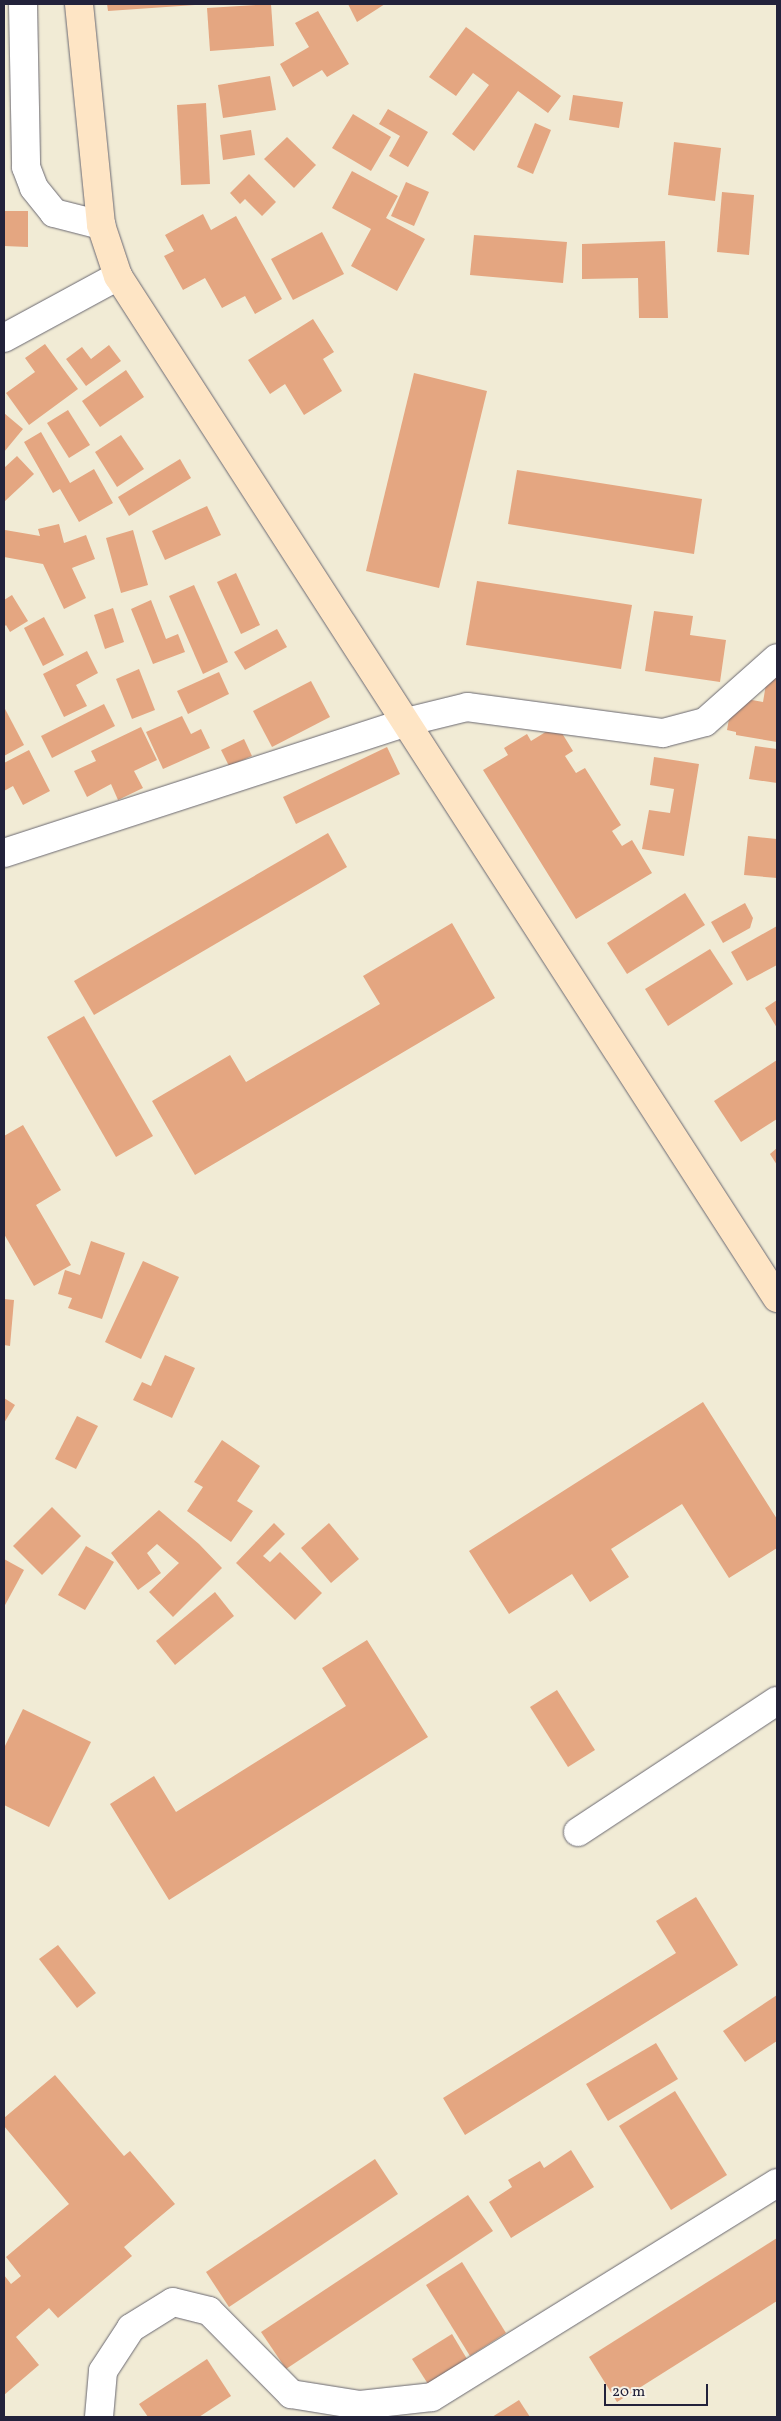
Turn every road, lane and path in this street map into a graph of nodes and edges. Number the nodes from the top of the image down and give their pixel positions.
1 (23, 4) edge
2 (79, 4) edge
3 (15, 164) edge
4 (101, 225) junction
5 (118, 276) junction
6 (4, 338) edge
7 (777, 658) edge
8 (406, 722) junction
9 (4, 853) edge
10 (777, 1298) edge
11 (777, 1701) edge
12 (578, 1832) dead end
13 (777, 2183) edge
14 (99, 2417) edge

1 - 3 street
2 - 4 main road
3 - 4 street
4 - 5 main road
5 - 6 street
5 - 8 main road
7 - 8 street
8 - 9 street
8 - 10 main road
11 - 12 street
13 - 14 street

